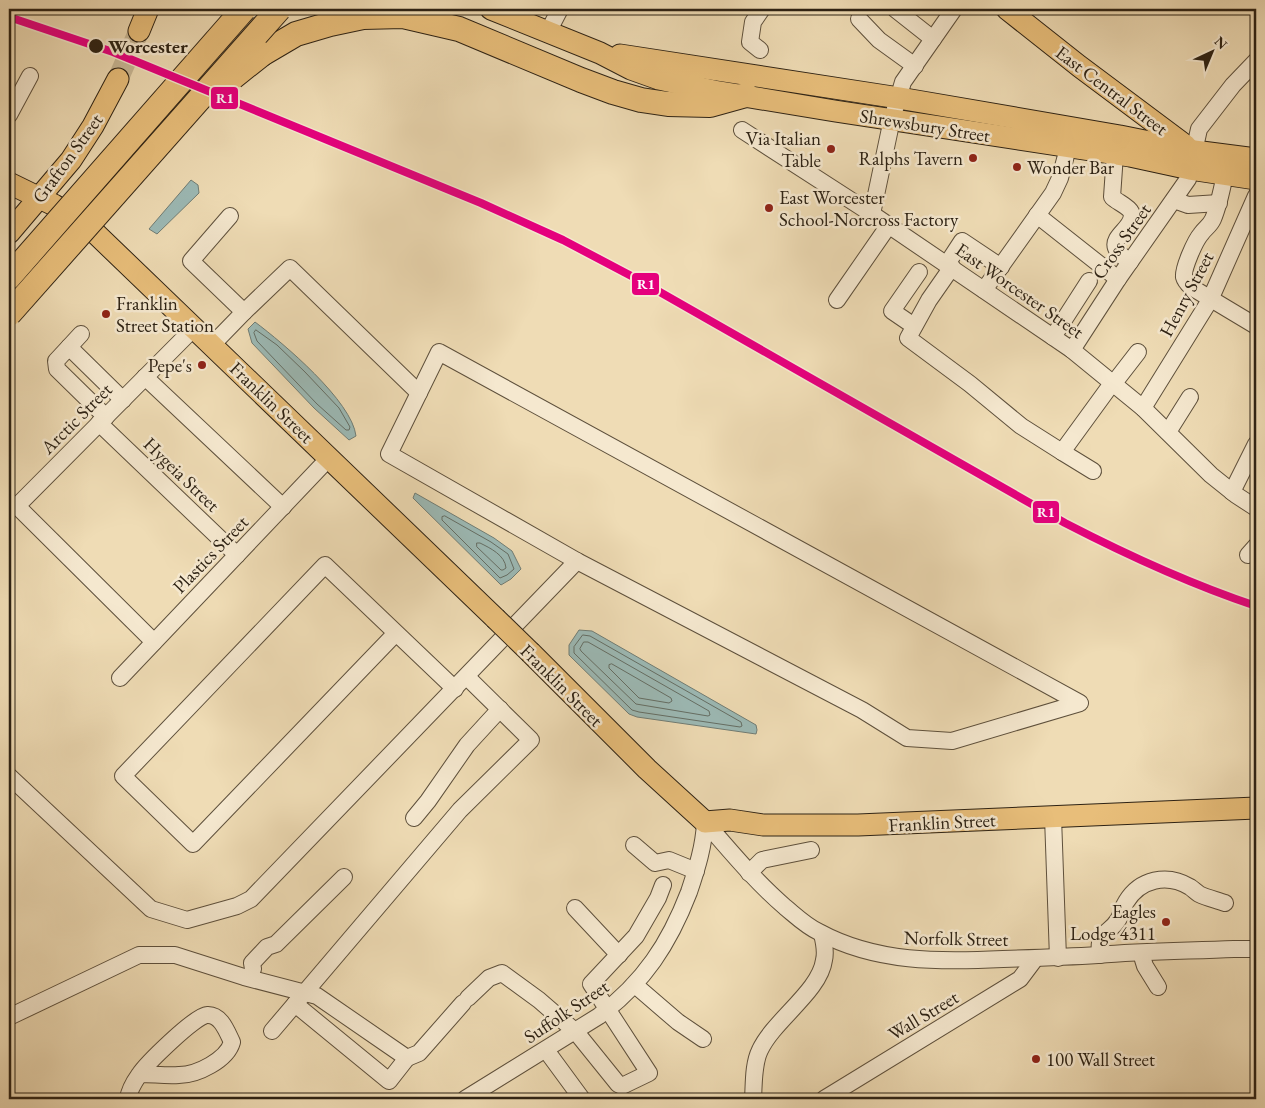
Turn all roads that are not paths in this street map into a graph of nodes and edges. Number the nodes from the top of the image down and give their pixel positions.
1 (244, 9) edge
2 (279, 9) edge
3 (490, 9) edge
4 (560, 9) edge
5 (762, 9) edge
6 (896, 9) edge
7 (954, 9) edge
8 (1006, 9) edge
9 (859, 19) dead end
10 (548, 32) junction
11 (933, 39) junction
12 (760, 50) dead end
13 (600, 53) junction
14 (1256, 61) edge
15 (915, 66) junction
16 (30, 76) dead end
17 (118, 79) tunnel mouth
18 (746, 95) junction
19 (899, 98) junction
20 (1136, 109) junction
21 (9, 115) edge
22 (892, 119) junction
23 (742, 130) dead end
24 (1117, 145) junction
25 (1068, 148) junction
26 (151, 153) junction
27 (1256, 159) edge
28 (1192, 160) junction
29 (1220, 173) junction
30 (1256, 179) edge
31 (9, 183) edge
32 (1256, 196) edge
33 (40, 198) junction
34 (1174, 200) junction
35 (1219, 203) junction
36 (872, 214) junction
37 (1037, 215) junction
38 (230, 216) dead end
39 (889, 225) junction
40 (9, 234) edge
41 (1130, 262) junction
42 (949, 266) junction
43 (1001, 267) junction
44 (918, 272) dead end
45 (9, 276) edge
46 (41, 277) junction
47 (1118, 279) junction
48 (1089, 281) dead end
49 (984, 290) junction
50 (837, 300) dead end
51 (1210, 300) junction
52 (244, 312) junction
53 (9, 314) edge
54 (9, 322) edge
55 (914, 326) junction
56 (1256, 326) edge
57 (194, 328) junction
58 (82, 334) dead end
59 (1052, 337) junction
60 (212, 345) junction
61 (70, 347) junction
62 (1072, 350) junction
63 (1138, 352) dead end
64 (145, 377) junction
65 (1113, 383) junction
66 (419, 393) junction
67 (1190, 397) dead end
68 (123, 400) junction
69 (1143, 408) junction
70 (102, 420) junction
71 (1168, 432) junction
72 (1256, 444) edge
73 (1062, 452) junction
74 (330, 458) junction
75 (1093, 471) dead end
76 (1232, 492) junction
77 (283, 507) junction
78 (1256, 508) edge
79 (237, 554) junction
80 (577, 561) junction
81 (396, 633) junction
82 (154, 642) junction
83 (467, 677) junction
84 (120, 678) dead end
85 (455, 689) junction
86 (500, 709) junction
87 (9, 776) edge
88 (1256, 808) edge
89 (1053, 817) junction
90 (414, 818) dead end
91 (705, 822) junction
92 (634, 845) dead end
93 (811, 850) dead end
94 (696, 871) junction
95 (749, 873) junction
96 (344, 877) dead end
97 (663, 885) dead end
98 (1225, 903) dead end
99 (574, 908) dead end
100 (822, 934) junction
101 (1256, 949) edge
102 (1141, 953) junction
103 (618, 955) junction
104 (1100, 955) junction
105 (1058, 958) junction
106 (1035, 959) junction
107 (248, 973) junction
108 (635, 985) junction
109 (1158, 987) dead end
110 (301, 998) junction
111 (609, 1009) junction
112 (9, 1017) edge
113 (272, 1030) dead end
114 (576, 1032) junction
115 (703, 1039) dead end
116 (546, 1050) junction
117 (407, 1058) junction
118 (140, 1074) junction
119 (128, 1099) edge
120 (465, 1099) edge
121 (582, 1099) edge
122 (753, 1099) edge
123 (824, 1099) edge

1 - 45 highway, bridge
2 - 26 highway, bridge
3 - 10 main road, Shrewsbury Street
4 - 10 street
5 - 12 street
6 - 11 street
7 - 11 street
8 - 20 main road, East Central Street
9 - 15 street
10 - 13 main road, Shrewsbury Street
11 - 15 street
13 - 18 main road, Shrewsbury Street
13 - 19 main road, Shrewsbury Street
14 - 28 street, Cross Street
15 - 19 street
16 - 21 street
17 - 33 main road, Grafton Street
18 - 22 main road, Shrewsbury Street
18 - 26 highway, bridge
19 - 22 street
19 - 24 main road, Shrewsbury Street
20 - 24 main road
20 - 28 main road, East Central Street
22 - 25 main road, Shrewsbury Street
22 - 36 street
23 - 36 street, East Worcester Street
24 - 25 main road, Shrewsbury Street
24 - 28 main road, Shrewsbury Street
24 - 41 street
25 - 37 street
26 - 46 highway, bridge
27 - 28 main road, Shrewsbury Street
28 - 29 main road, East Central Street
28 - 34 street, Cross Street
29 - 30 main road
29 - 35 street
31 - 33 main road, Franklin Street
32 - 51 street, Henry Street
33 - 40 main road, Grafton Street
33 - 57 main road, Franklin Street
34 - 35 street
34 - 41 street, Cross Street
35 - 51 street
36 - 39 street, East Worcester Street
37 - 43 street
37 - 47 street
38 - 52 street
39 - 42 street, East Worcester Street
39 - 50 street
41 - 47 street, Cross Street
42 - 43 street
42 - 49 street, East Worcester Street
42 - 55 street
43 - 49 street
44 - 55 street
46 - 53 highway, bridge
46 - 54 highway, bridge
47 - 62 street, Cross Street
48 - 59 street
49 - 59 street, East Worcester Street
51 - 56 street
51 - 69 street, Henry Street
52 - 60 street
52 - 66 street
55 - 73 street
57 - 60 main road, Franklin Street
57 - 64 street, Arctic Street
58 - 61 street
59 - 62 street, East Worcester Street
60 - 74 main road, Franklin Street
61 - 68 street
61 - 70 street, Hygeia Street
62 - 65 street, East Worcester Street
63 - 65 street
64 - 68 street, Arctic Street
64 - 77 street
65 - 69 street, East Worcester Street
65 - 73 street
66 - 80 street
66 - 80 street
67 - 71 street
68 - 70 street, Arctic Street
69 - 71 street, East Worcester Street
70 - 79 street, Hygeia Street
70 - 82 street, Arctic Street
71 - 76 street, East Worcester Street
72 - 76 street
73 - 75 street
74 - 77 street, Plastics Street
74 - 91 main road, Franklin Street, bridge
76 - 78 street, East Worcester Street
77 - 79 street, Plastics Street
79 - 82 street, Plastics Street
80 - 83 street
81 - 81 street
81 - 85 street
82 - 84 street, Plastics Street
83 - 85 street
83 - 86 street
85 - 87 street
86 - 90 street
86 - 110 street
88 - 89 main road, Franklin Street
89 - 91 main road, Franklin Street
89 - 105 street
91 - 94 street, Suffolk Street
91 - 95 street, Norfolk Street
92 - 94 street
93 - 95 street
94 - 108 street, Suffolk Street
95 - 100 street, Norfolk Street
96 - 107 street
97 - 103 street
98 - 104 street
99 - 103 street
100 - 106 street, Norfolk Street
100 - 122 street
101 - 102 street, Norfolk Street
102 - 104 street, Norfolk Street
102 - 109 street
103 - 111 street
104 - 105 street, Norfolk Street
105 - 106 street, Norfolk Street
106 - 123 street, Wall Street
107 - 110 street
107 - 112 street
108 - 111 street, Suffolk Street
108 - 115 street
110 - 113 street
110 - 117 street
110 - 117 street
111 - 114 street, Suffolk Street
111 - 114 street
114 - 116 street, Suffolk Street
114 - 117 street
116 - 120 street, Suffolk Street
116 - 121 street
118 - 118 street
118 - 119 street

